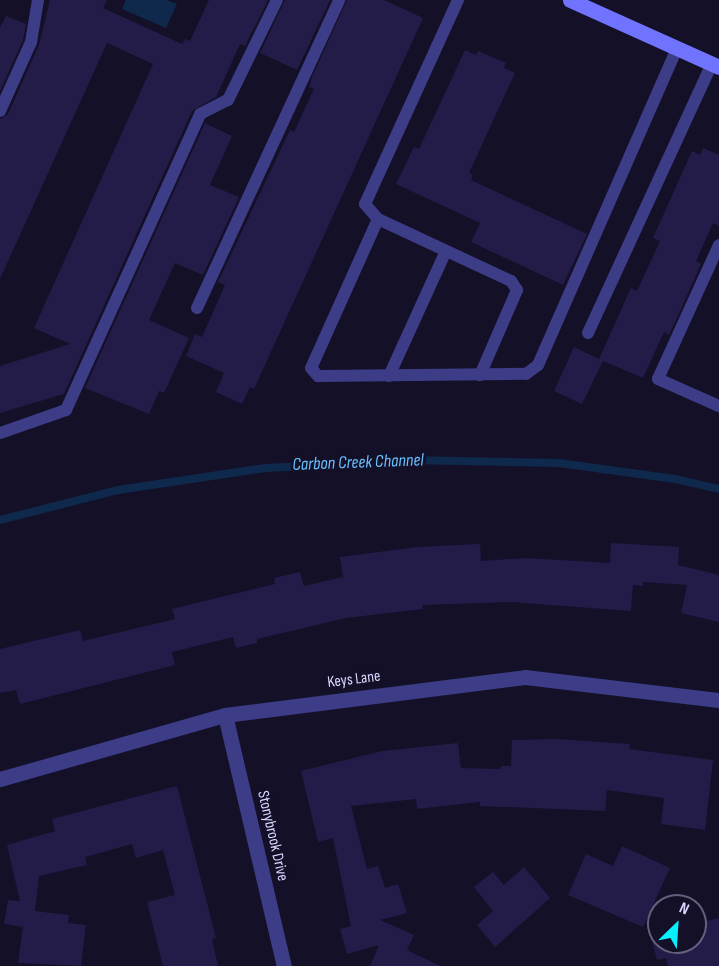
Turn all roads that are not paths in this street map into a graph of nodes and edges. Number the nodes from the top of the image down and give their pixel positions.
1 (38, 0) edge
2 (276, 0) edge
3 (339, 0) edge
4 (458, 0) edge
5 (570, 0) edge
6 (677, 48) junction
7 (715, 65) edge
8 (0, 111) edge
9 (378, 219) junction
10 (719, 245) edge
11 (446, 251) junction
12 (197, 308) dead end
13 (588, 333) dead end
14 (480, 375) junction
15 (389, 376) junction
16 (719, 406) edge
17 (0, 432) edge
18 (719, 700) edge
19 (225, 715) junction
20 (0, 779) edge
21 (284, 966) edge

1 - 8 lane
2 - 17 lane
3 - 12 lane
4 - 9 lane
5 - 6 main road
6 - 7 main road
6 - 14 lane
7 - 13 lane
9 - 11 lane
9 - 15 lane
10 - 16 lane
11 - 14 lane
11 - 15 lane
14 - 15 lane
18 - 19 street, Keys Lane
19 - 20 street, Keys Lane
19 - 21 street, Stonybrook Drive

